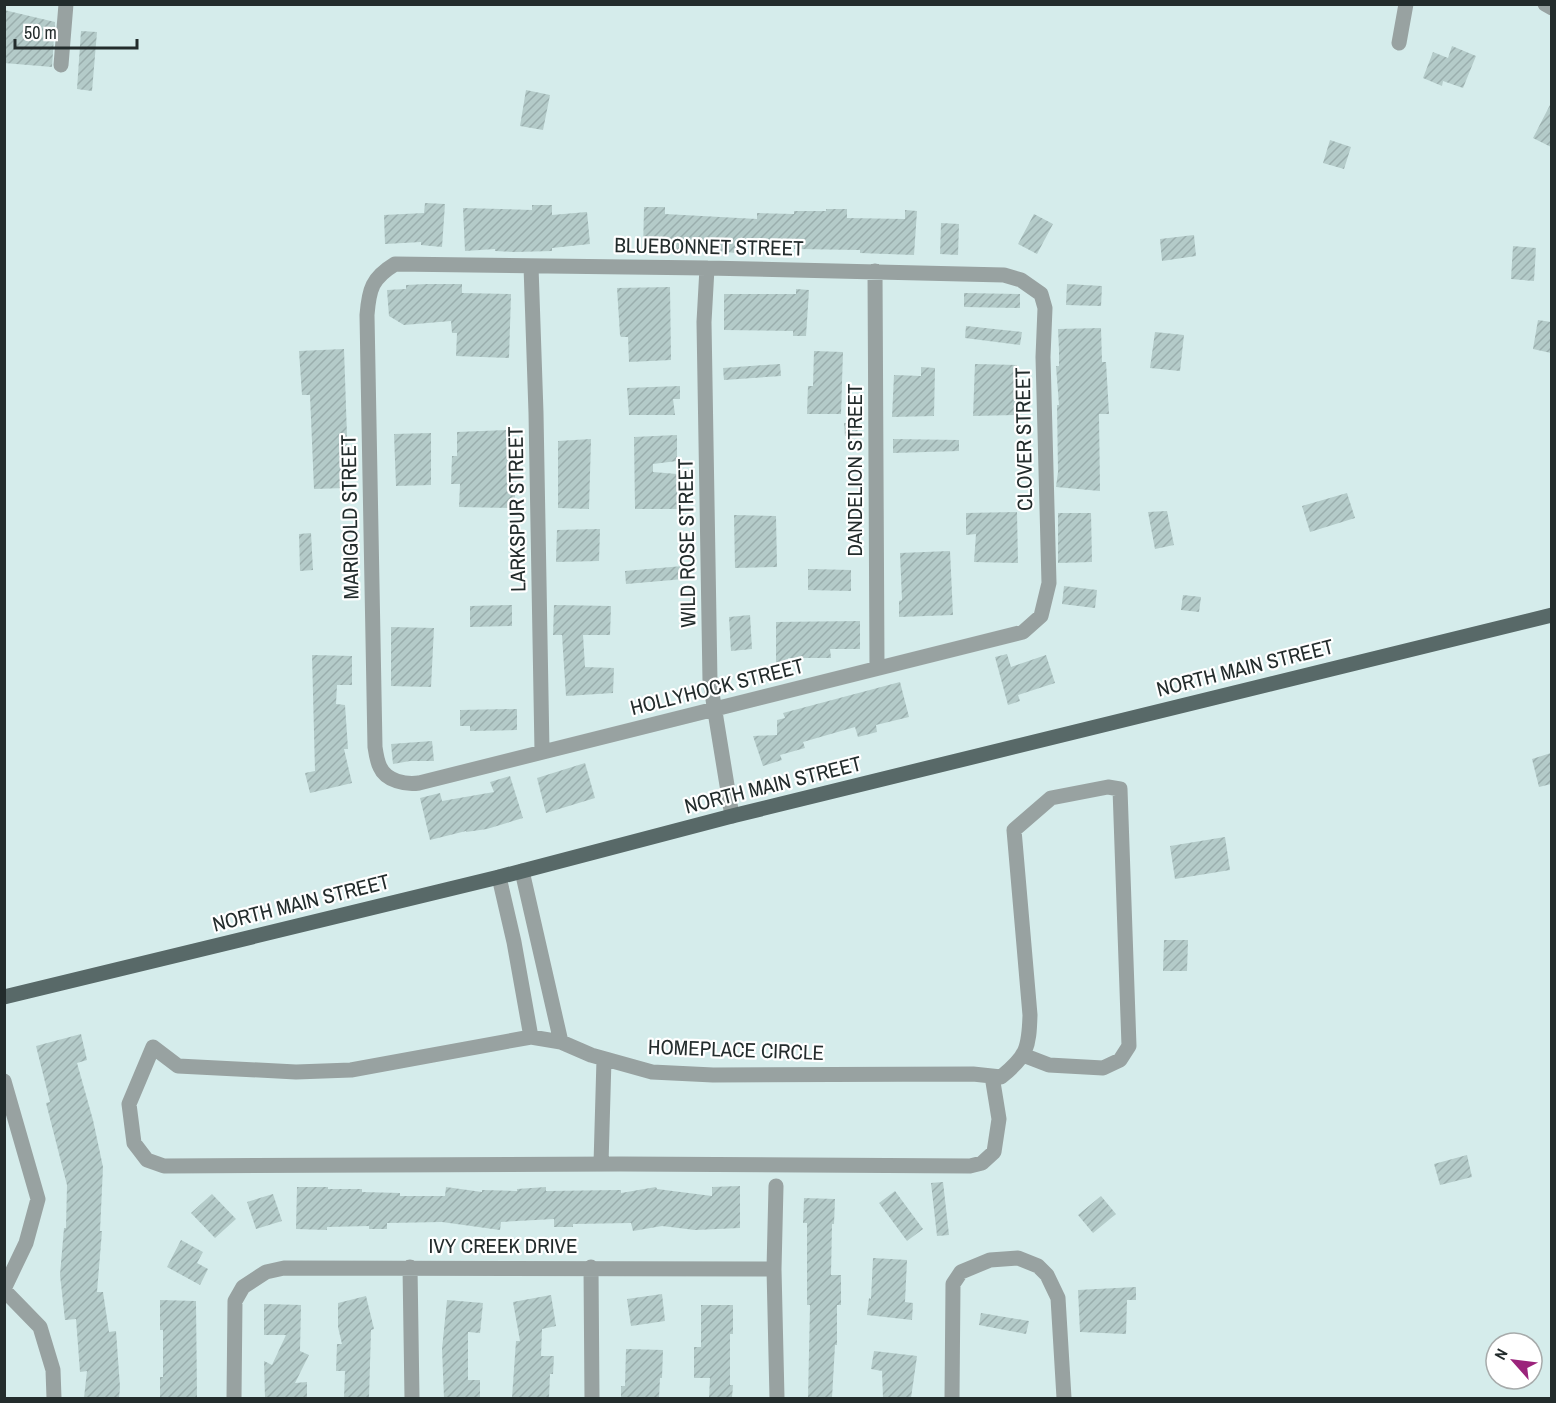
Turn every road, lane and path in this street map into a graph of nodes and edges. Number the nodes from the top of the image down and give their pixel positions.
1 (66, 4) edge
2 (1406, 4) edge
3 (1545, 4) edge
4 (1551, 8) edge
5 (1399, 43) dead end
6 (61, 65) dead end
7 (395, 264) joint
8 (531, 266) junction
9 (707, 268) junction
10 (875, 271) junction
11 (1021, 280) joint
12 (1045, 608) joint
13 (1551, 615) edge
14 (877, 667) junction
15 (715, 710) junction
16 (542, 751) junction
17 (389, 777) joint
18 (732, 816) junction
19 (522, 871) junction
20 (499, 877) junction
21 (543, 958) junction
22 (518, 963) junction
23 (4, 997) edge
24 (531, 1037) junction
25 (561, 1042) junction
26 (1023, 1054) junction
27 (604, 1059) junction
28 (992, 1076) junction
29 (4, 1081) edge
30 (601, 1164) junction
31 (776, 1186) dead end
32 (410, 1267) junction
33 (591, 1267) junction
34 (774, 1269) junction
35 (4, 1290) edge
36 (54, 1398) edge
37 (234, 1398) edge
38 (412, 1398) edge
39 (592, 1398) edge
40 (777, 1398) edge
41 (952, 1398) edge
42 (1064, 1398) edge

1 - 6 street
2 - 5 street
3 - 4 street
7 - 8 street, BLUEBONNET STREET
7 - 17 street, MARIGOLD STREET
8 - 9 street, BLUEBONNET STREET
8 - 16 street, LARKSPUR STREET
9 - 10 street, BLUEBONNET STREET
9 - 15 street, WILD ROSE STREET
10 - 11 street, BLUEBONNET STREET
10 - 14 street, DANDELION STREET
11 - 12 street, CLOVER STREET
12 - 14 street, HOLLYHOCK STREET
13 - 18 main road, NORTH MAIN STREET
14 - 15 street, HOLLYHOCK STREET
15 - 16 street, HOLLYHOCK STREET
15 - 18 street, WILD ROSE STREET
16 - 17 street, HOLLYHOCK STREET
18 - 19 main road, NORTH MAIN STREET
19 - 20 main road, NORTH MAIN STREET
19 - 21 street
20 - 22 street
20 - 23 main road, NORTH MAIN STREET
21 - 22 street
21 - 25 street
22 - 24 street
24 - 25 street, HOMEPLACE CIRCLE
24 - 30 street, HOMEPLACE CIRCLE
25 - 27 street, HOMEPLACE CIRCLE
26 - 26 street
26 - 28 street, HOMEPLACE CIRCLE
27 - 28 street, HOMEPLACE CIRCLE
27 - 30 street
28 - 30 street
29 - 35 street
31 - 34 street
32 - 33 street, IVY CREEK DRIVE
32 - 37 street, IVY CREEK DRIVE
32 - 38 street
33 - 34 street, IVY CREEK DRIVE
33 - 39 street
34 - 40 street
35 - 36 street
41 - 42 street

